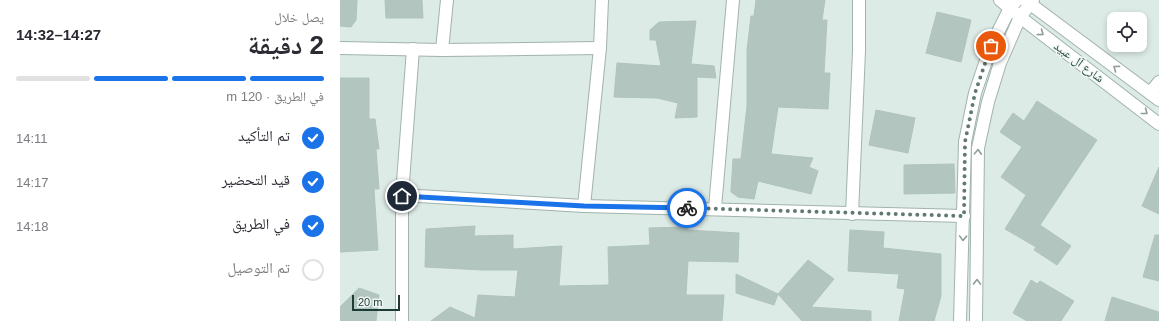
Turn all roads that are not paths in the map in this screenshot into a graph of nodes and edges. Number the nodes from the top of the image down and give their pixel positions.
1 (447, 0) edge
2 (602, 0) edge
3 (734, 0) edge
4 (859, 0) edge
5 (1000, 0) edge
6 (1029, 2) edge
7 (1014, 4) edge
8 (1020, 17) junction
9 (340, 48) edge
10 (600, 48) junction
11 (413, 50) junction
12 (442, 50) junction
13 (1159, 82) edge
14 (1154, 96) edge
15 (1159, 124) edge
16 (402, 196) junction
17 (584, 206) junction
18 (715, 208) junction
19 (852, 214) junction
20 (964, 216) junction
21 (402, 321) edge
22 (960, 321) edge
23 (976, 321) edge

1 - 12 street
2 - 10 street
3 - 18 street
4 - 19 street
5 - 7 street, شارع آل عبيد
6 - 8 street
14 -> 6 street, شارع آل عبيد
7 - 8 street, شارع آل عبيد
7 - 20 street
8 -> 15 street, شارع آل عبيد
23 -> 8 street
9 - 11 street
10 - 12 street
10 - 17 street
11 - 12 street
11 - 16 street
13 - 14 street
16 - 17 street
16 - 21 street
17 - 18 street
18 - 19 street
19 - 20 street
20 -> 22 street

